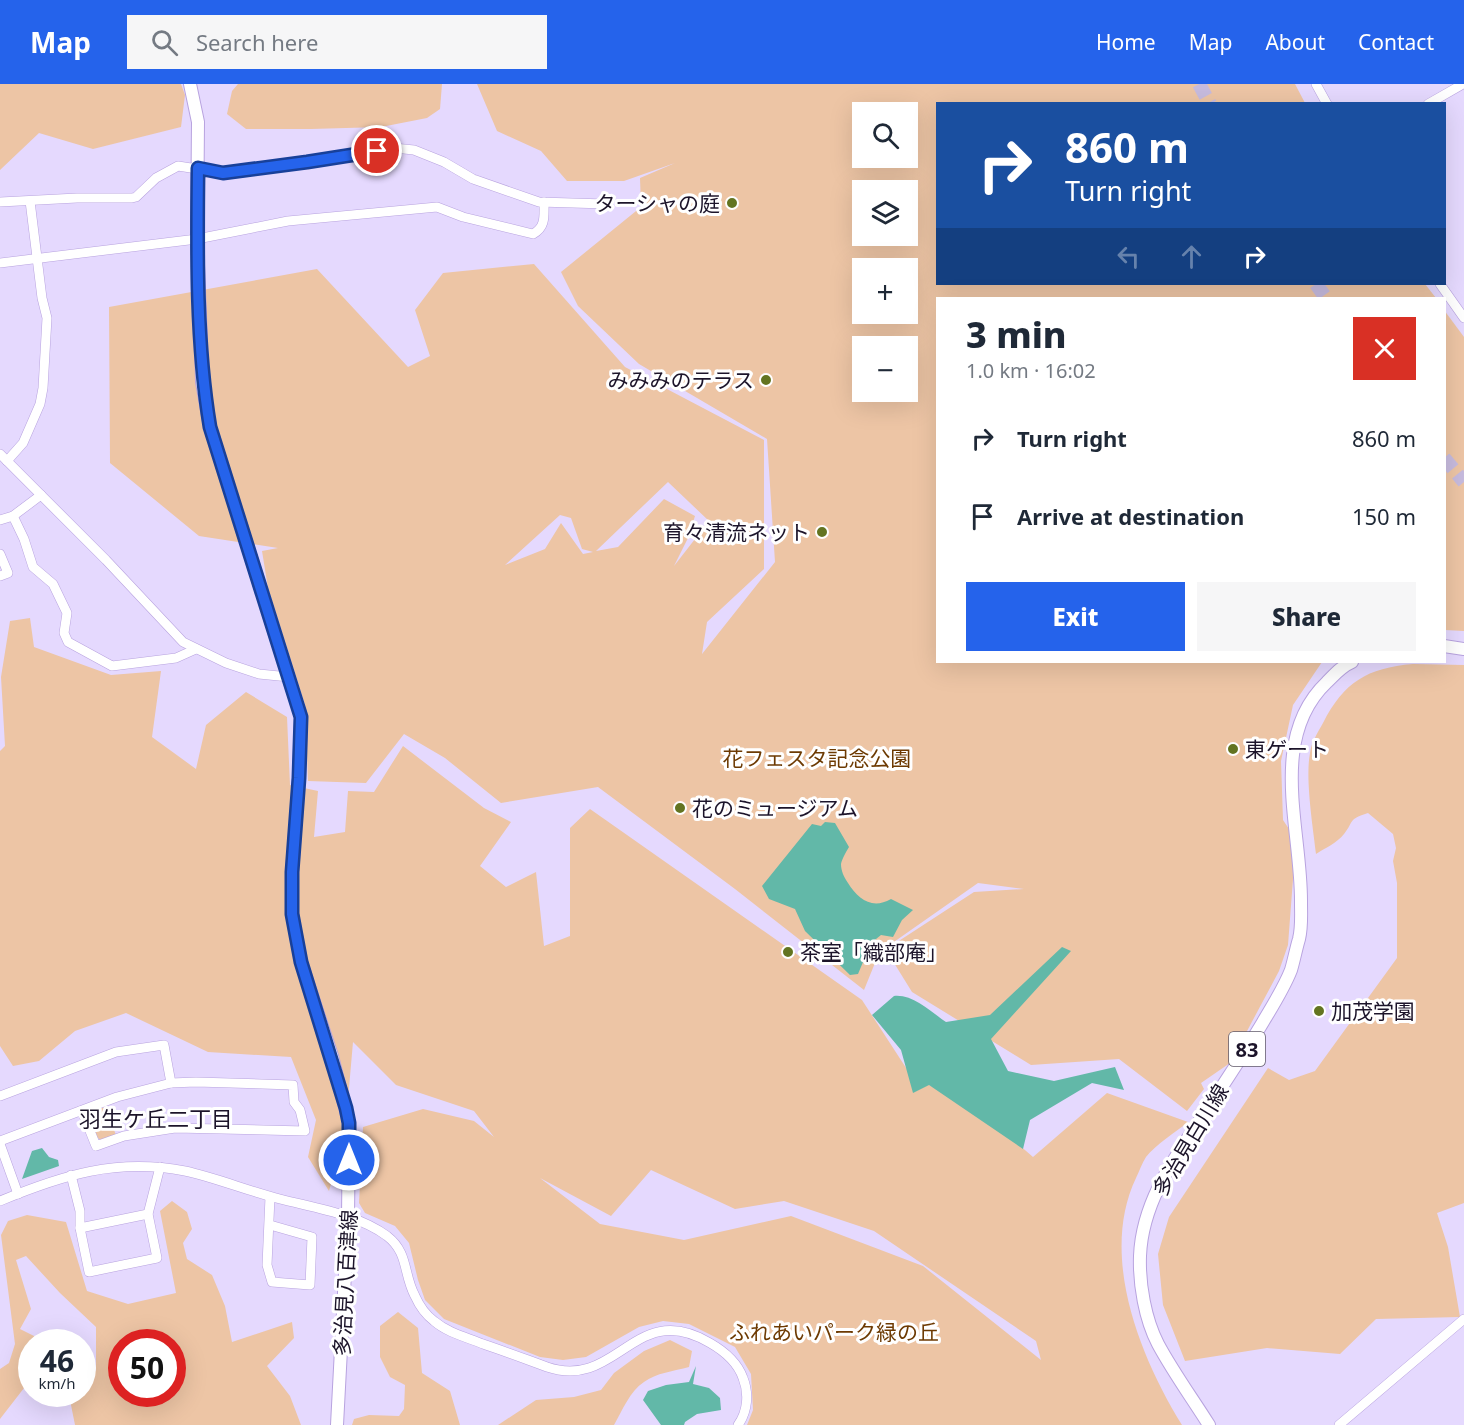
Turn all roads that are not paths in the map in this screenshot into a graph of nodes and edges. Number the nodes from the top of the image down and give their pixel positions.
1 (190, 84) edge
2 (1316, 84) edge
3 (1463, 84) edge
4 (1326, 102) edge
5 (1432, 102) edge
6 (198, 168) junction
7 (30, 201) junction
8 (0, 202) edge
9 (544, 202) junction
10 (606, 204) dead end
11 (197, 239) junction
12 (38, 258) junction
13 (0, 263) edge
14 (1441, 285) edge
15 (1464, 318) edge
16 (2, 456) edge
17 (41, 495) junction
18 (13, 516) junction
19 (0, 520) edge
20 (0, 554) edge
21 (0, 576) edge
22 (1446, 646) edge
23 (196, 649) junction
24 (1464, 649) edge
25 (1350, 663) edge
26 (289, 677) junction
27 (171, 1083) junction
28 (0, 1096) edge
29 (82, 1111) junction
30 (0, 1143) edge
31 (160, 1167) junction
32 (71, 1175) junction
33 (18, 1194) junction
34 (270, 1197) junction
35 (0, 1201) edge
36 (148, 1214) junction
37 (348, 1217) junction
38 (270, 1225) junction
39 (80, 1228) junction
40 (1464, 1319) edge
41 (337, 1425) edge
42 (738, 1425) edge
43 (1209, 1425) edge
44 (1339, 1425) edge

1 - 6 main road, 多治見八百津線
2 - 4 street
3 - 5 street
6 - 7 street
6 - 9 street
6 - 11 main road, 多治見八百津線
7 - 8 street
7 - 12 street
9 - 10 street
9 - 11 street
11 - 12 street
11 - 26 main road, 多治見八百津線
12 - 13 street
12 - 16 street
14 - 15 street
16 - 17 street
17 - 18 street
17 - 23 street
18 - 19 street
18 - 23 street
20 - 21 street
22 - 24 main road
23 - 26 street
25 - 43 main road, 多治見白川線 / 83
26 - 37 main road, 多治見八百津線
27 - 28 street
27 - 29 street
27 - 29 street
29 - 30 street
30 - 33 street
31 - 32 street
31 - 34 street
31 - 36 street
32 - 33 street
32 - 39 street
33 - 35 street
34 - 37 street
34 - 38 street
36 - 39 street
36 - 39 street
37 - 41 main road, 多治見八百津線
37 - 42 street
38 - 38 street
40 - 44 street

